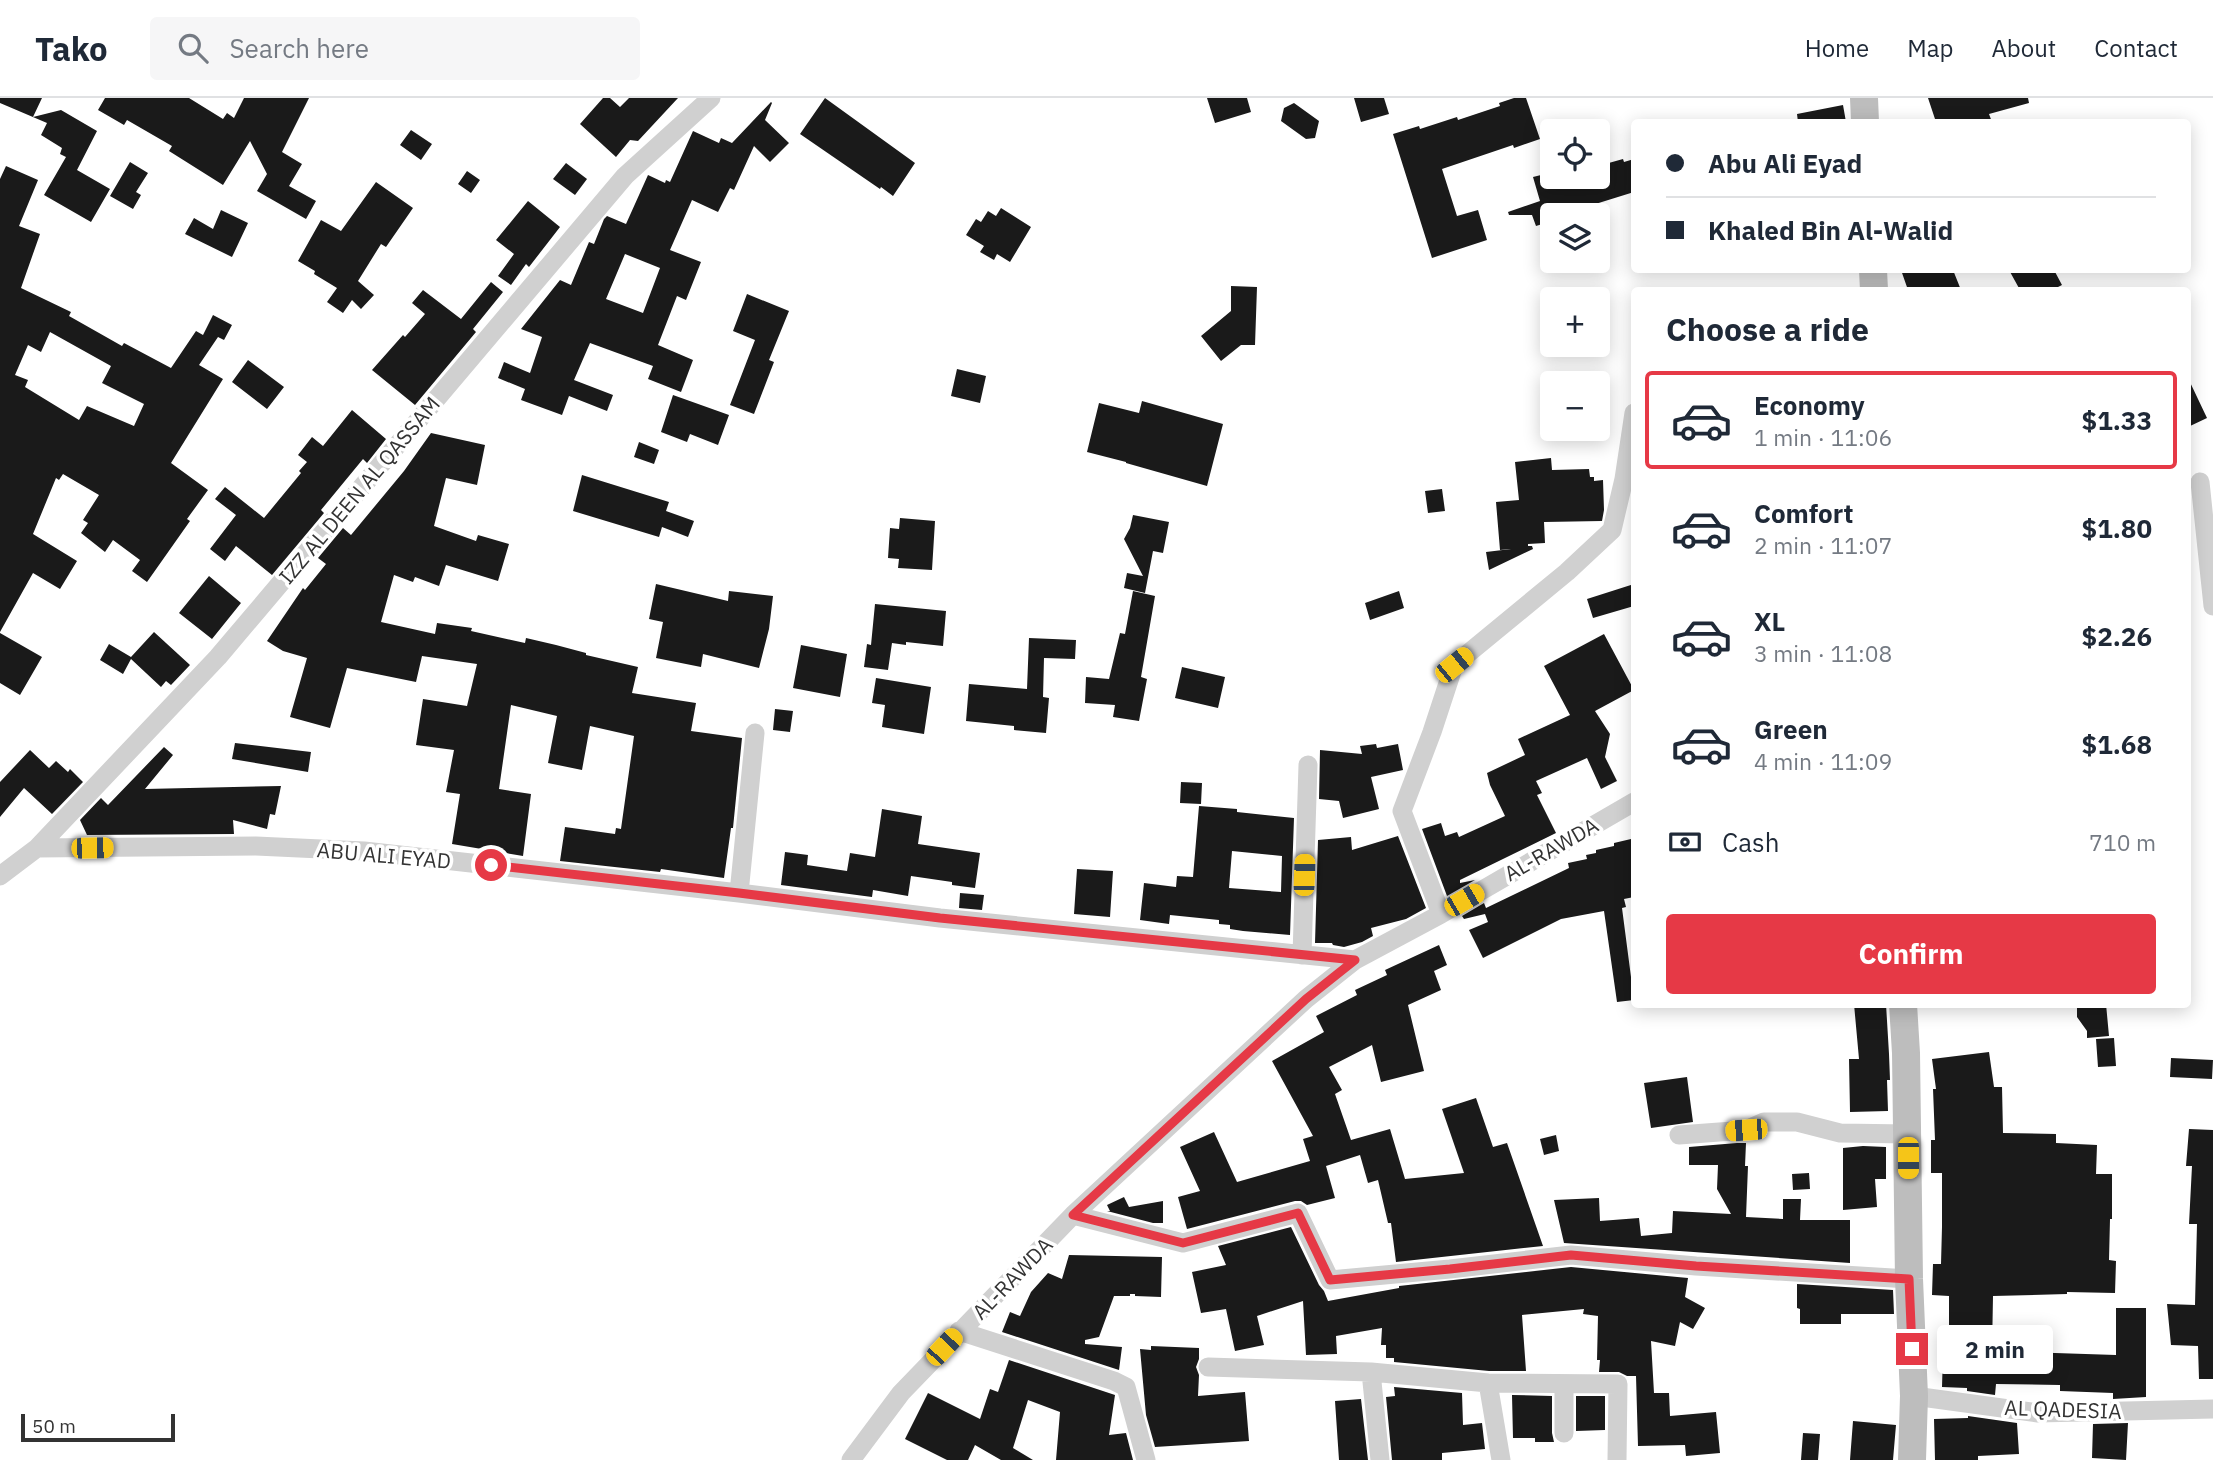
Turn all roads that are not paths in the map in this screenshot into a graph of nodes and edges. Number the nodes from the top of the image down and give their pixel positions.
1 (711, 98) edge
2 (1864, 98) edge
3 (1865, 119) edge
4 (1631, 433) edge
5 (2200, 482) edge
6 (2213, 606) edge
7 (755, 733) dead end
8 (1307, 765) dead end
9 (1631, 804) edge
10 (37, 848) junction
11 (0, 876) edge
12 (739, 893) junction
13 (1441, 914) junction
14 (1302, 955) junction
15 (1355, 960) junction
16 (1903, 1008) edge
17 (1908, 1133) junction
18 (1679, 1135) dead end
19 (1073, 1215) junction
20 (1909, 1279) junction
21 (959, 1331) junction
22 (1208, 1367) dead end
23 (1371, 1372) junction
24 (1488, 1383) junction
25 (1564, 1384) junction
26 (1914, 1396) junction
27 (2213, 1409) edge
28 (1564, 1433) dead end
29 (851, 1460) edge
30 (1146, 1460) edge
31 (1380, 1460) edge
32 (1501, 1460) edge
33 (1617, 1460) edge
34 (1912, 1460) edge

1 - 10 street, IZZ AL DEEN AL QASSAM
2 - 3 street
4 - 13 street
5 - 6 street
7 - 12 street
8 - 14 street
9 - 13 street, AL-RAWDA
10 - 11 street, IZZ AL DEEN AL QASSAM
10 - 12 street, ABU ALI EYAD
12 - 14 street, ABU ALI EYAD
13 - 15 street, AL-RAWDA
14 - 15 street, ABU ALI EYAD
15 - 19 street, AL-RAWDA
16 - 17 street
17 - 18 street
17 - 20 street
19 - 20 street
19 - 21 street, AL-RAWDA
20 - 26 street
21 - 29 street, AL-RAWDA
21 - 30 street
22 - 23 street
23 - 24 street
23 - 31 street
24 - 25 street
24 - 32 street
25 - 28 street
25 - 33 street
26 - 27 street, AL QADESIA
26 - 34 street

